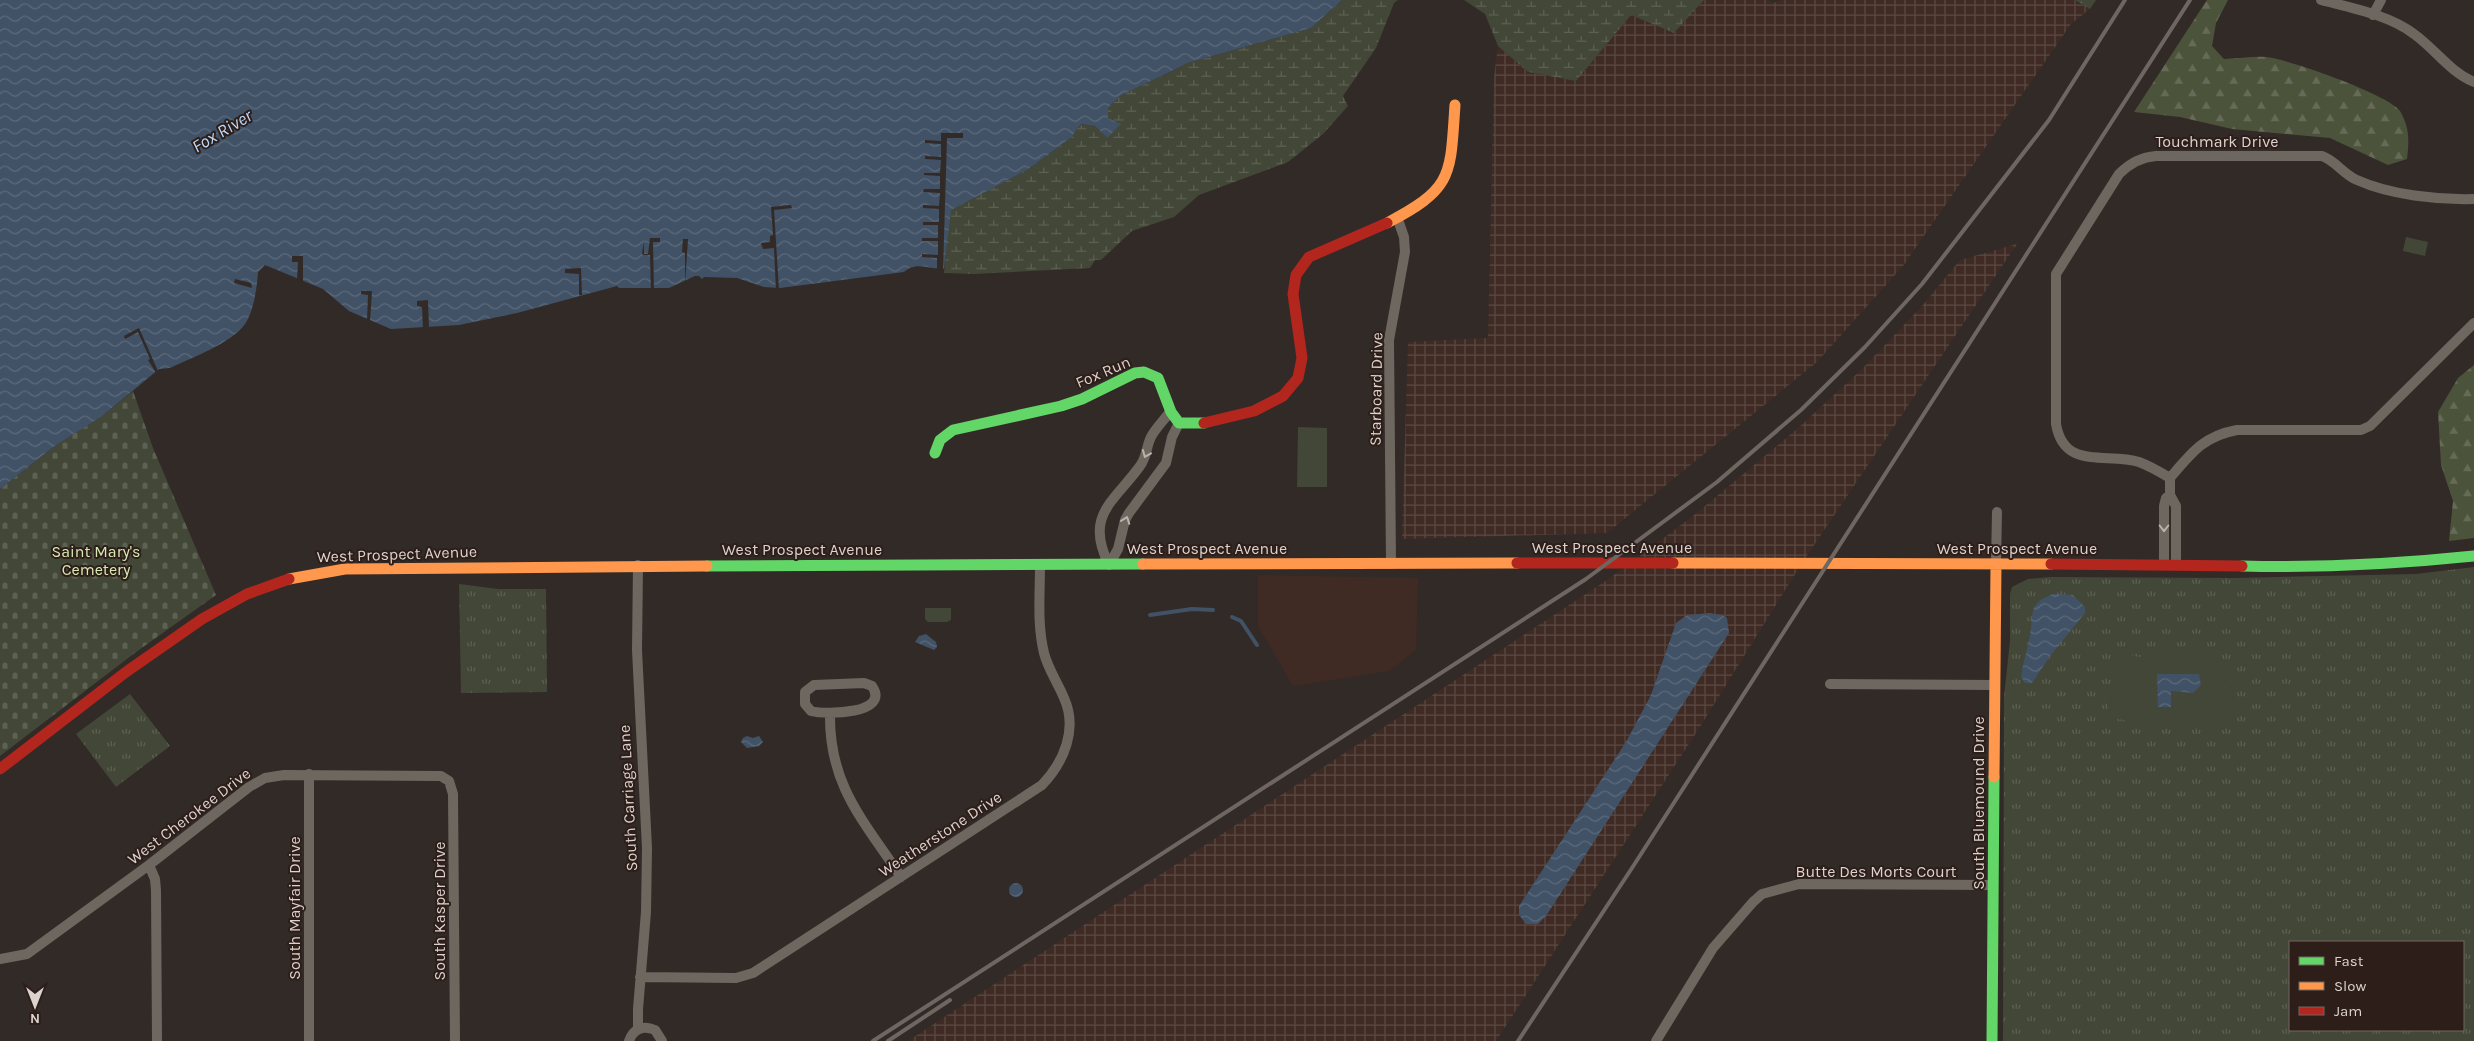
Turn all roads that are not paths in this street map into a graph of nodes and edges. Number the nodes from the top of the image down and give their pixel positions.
1 (2321, 0) edge
2 (2381, 0) edge
3 (2373, 15) junction
4 (2474, 82) edge
5 (1455, 105) dead end
6 (2474, 199) edge
7 (1398, 217) junction
8 (2474, 323) edge
9 (1170, 413) junction
10 (1179, 423) junction
11 (935, 453) dead end
12 (2170, 478) junction
13 (1997, 512) dead end
14 (2474, 556) edge
15 (1391, 564) junction
16 (1996, 564) junction
17 (2170, 564) junction
18 (638, 565) junction
19 (1040, 565) junction
20 (1109, 565) junction
21 (1830, 684) dead end
22 (1994, 684) junction
23 (830, 714) junction
24 (0, 769) edge
25 (309, 774) junction
26 (450, 781) joint
27 (149, 865) junction
28 (901, 877) junction
29 (1994, 885) junction
30 (0, 959) edge
31 (640, 977) junction
32 (638, 1029) junction
33 (157, 1041) edge
34 (310, 1041) edge
35 (455, 1041) edge
36 (629, 1041) edge
37 (662, 1041) edge
38 (1656, 1041) edge
39 (1992, 1041) edge

1 - 3 street
2 - 3 street
3 - 4 street
5 - 7 main road
6 - 12 street, Touchmark Drive
7 - 10 main road
7 - 15 street, Starboard Drive
8 - 12 street
9 - 10 main road, Fox Run
9 - 11 main road, Fox Run
9 -> 20 street
20 -> 10 street
12 - 17 street
13 - 16 street
14 - 17 main road, West Prospect Avenue
15 - 16 main road, West Prospect Avenue
15 - 20 main road, West Prospect Avenue
16 - 17 main road, West Prospect Avenue
16 - 22 main road, South Bluemound Drive
18 - 19 main road, West Prospect Avenue
18 - 24 main road, West Prospect Avenue
18 - 31 street, South Carriage Lane
19 - 20 main road, West Prospect Avenue
19 - 28 street, Weatherstone Drive
21 - 22 street
22 - 29 main road, South Bluemound Drive
23 - 23 street
23 - 28 street
25 - 26 street, West Cherokee Drive
25 - 27 street, West Cherokee Drive
25 - 34 street, South Mayfair Drive
26 - 35 street, South Kasper Drive
27 - 30 street, West Cherokee Drive
27 - 33 street
28 - 31 street, Weatherstone Drive
29 - 38 street, Butte Des Morts Court
29 - 39 main road, South Bluemound Drive
31 - 32 street, South Carriage Lane
32 - 36 street
32 - 37 street

